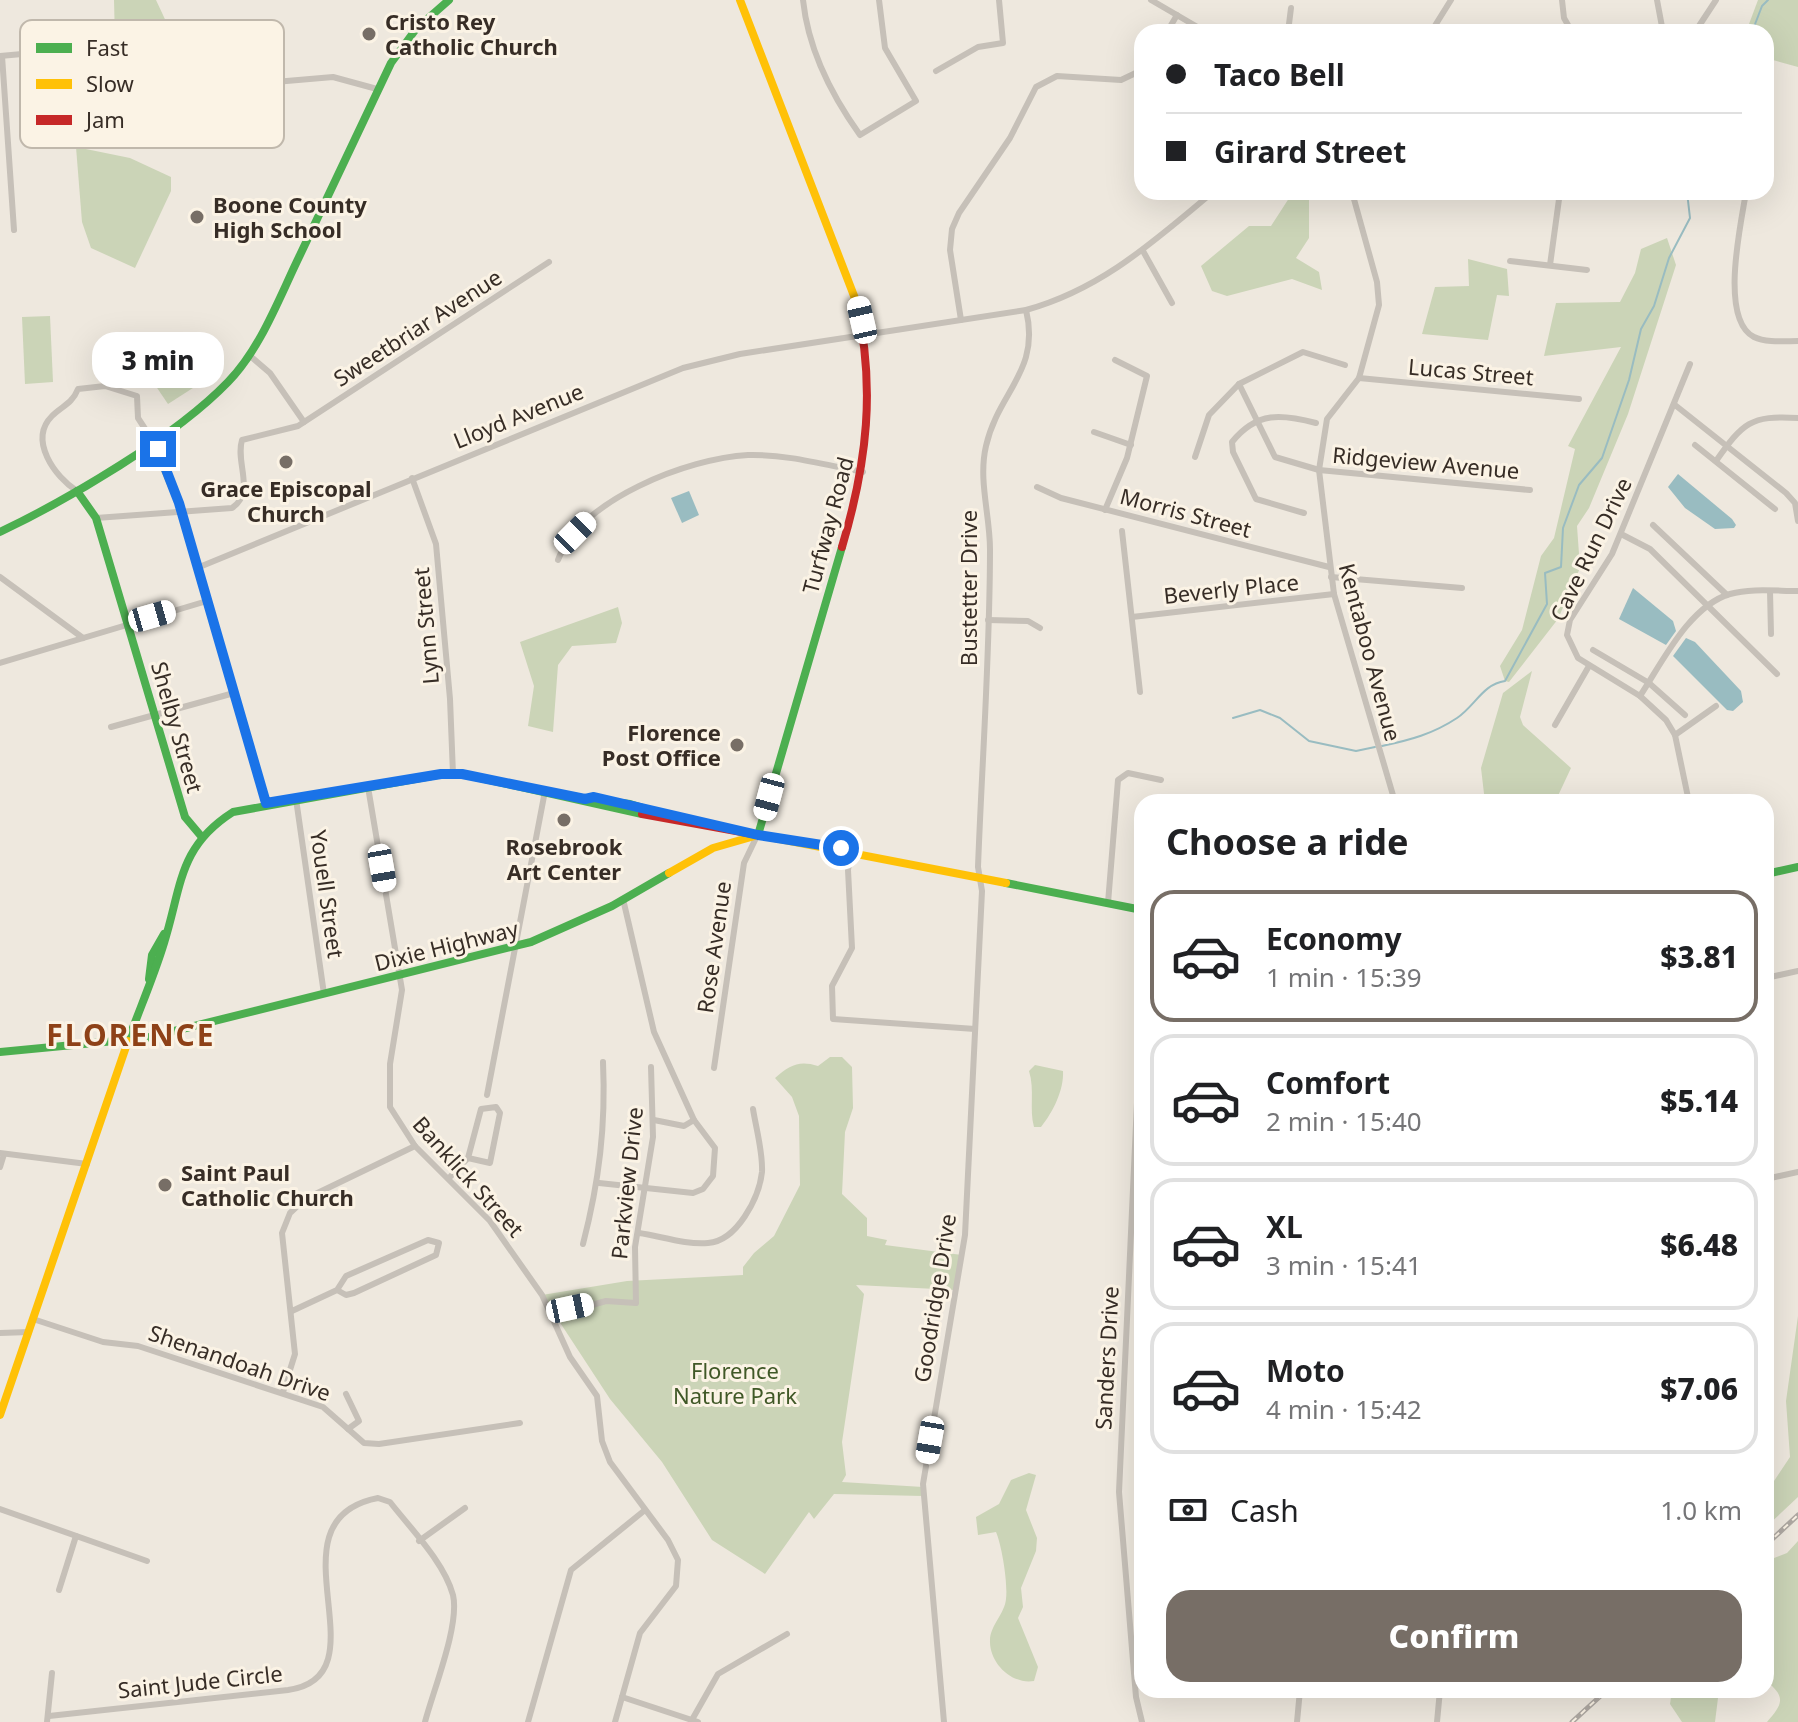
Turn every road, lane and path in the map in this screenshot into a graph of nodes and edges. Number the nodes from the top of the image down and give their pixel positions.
1 (449, 0) edge
2 (740, 0) edge
3 (803, 0) edge
4 (879, 0) edge
5 (999, 0) edge
6 (1151, 0) edge
7 (1451, 0) edge
8 (1562, 0) edge
9 (1657, 0) edge
10 (1716, 0) edge
11 (1291, 8) dead end
12 (1177, 15) junction
13 (1172, 24) edge
14 (1192, 24) edge
15 (1291, 24) edge
16 (1436, 24) edge
17 (1567, 24) edge
18 (1662, 24) edge
19 (1700, 24) edge
20 (1, 56) edge
21 (936, 71) dead end
22 (1134, 74) edge
23 (284, 81) edge
24 (377, 89) junction
25 (1204, 200) edge
26 (1354, 200) edge
27 (1559, 200) edge
28 (1745, 200) edge
29 (14, 230) dead end
30 (1143, 251) junction
31 (1510, 261) dead end
32 (549, 262) dead end
33 (1550, 265) junction
34 (1587, 270) dead end
35 (1172, 303) dead end
36 (1026, 310) junction
37 (961, 320) junction
38 (864, 335) junction
39 (1798, 341) edge
40 (249, 355) junction
41 (1115, 360) dead end
42 (1690, 364) dead end
43 (1345, 365) dead end
44 (1359, 378) junction
45 (1239, 384) junction
46 (1579, 399) dead end
47 (1675, 405) junction
48 (1798, 418) edge
49 (304, 422) junction
50 (1256, 422) junction
51 (1316, 423) dead end
52 (1094, 432) dead end
53 (153, 441) junction
54 (1131, 445) junction
55 (1695, 445) dead end
56 (1727, 446) junction
57 (1195, 457) dead end
58 (1716, 461) junction
59 (1319, 470) junction
60 (863, 472) junction
61 (412, 478) junction
62 (1037, 487) dead end
63 (1530, 490) dead end
64 (77, 491) junction
65 (1775, 509) dead end
66 (1105, 510) junction
67 (181, 511) junction
68 (1304, 513) dead end
69 (96, 518) junction
70 (1798, 521) edge
71 (1653, 525) dead end
72 (1122, 531) dead end
73 (0, 532) edge
74 (1621, 534) junction
75 (558, 560) dead end
76 (1329, 567) junction
77 (197, 568) junction
78 (0, 577) edge
79 (1331, 577) junction
80 (1462, 588) dead end
81 (1770, 591) junction
82 (1798, 591) edge
83 (1334, 594) junction
84 (1727, 595) junction
85 (207, 601) junction
86 (1710, 606) junction
87 (1132, 617) junction
88 (988, 620) junction
89 (130, 623) junction
90 (1040, 628) dead end
91 (1771, 634) dead end
92 (83, 638) junction
93 (1593, 650) dead end
94 (0, 663) edge
95 (1589, 666) junction
96 (1777, 674) dead end
97 (1649, 683) junction
98 (1140, 692) dead end
99 (234, 693) junction
100 (1640, 696) junction
101 (1716, 706) dead end
102 (155, 714) junction
103 (1685, 715) dead end
104 (1555, 725) dead end
105 (111, 727) dead end
106 (1675, 735) junction
107 (453, 774) junction
108 (1161, 780) dead end
109 (368, 787) junction
110 (545, 791) junction
111 (1393, 794) edge
112 (1687, 794) edge
113 (296, 799) junction
114 (266, 803) junction
115 (758, 835) junction
116 (201, 836) junction
117 (851, 850) junction
118 (1798, 867) edge
119 (1774, 872) edge
120 (980, 877) junction
121 (623, 899) junction
122 (1108, 903) junction
123 (1134, 908) edge
124 (516, 946) junction
125 (1795, 971) edge
126 (400, 975) junction
127 (1774, 976) edge
128 (324, 994) junction
129 (975, 1029) junction
130 (128, 1041) junction
131 (0, 1052) edge
132 (603, 1062) dead end
133 (651, 1067) dead end
134 (714, 1068) dead end
135 (487, 1095) dead end
136 (753, 1109) dead end
137 (654, 1120) junction
138 (694, 1120) junction
139 (415, 1146) junction
140 (2, 1154) edge
141 (468, 1158) junction
142 (87, 1164) junction
143 (0, 1167) edge
144 (1134, 1168) edge
145 (1798, 1172) edge
146 (1774, 1177) edge
147 (449, 1178) junction
148 (599, 1183) junction
149 (645, 1188) junction
150 (639, 1233) junction
151 (583, 1244) dead end
152 (337, 1290) junction
153 (292, 1311) junction
154 (553, 1316) junction
155 (33, 1319) junction
156 (29, 1332) junction
157 (0, 1333) edge
158 (283, 1392) junction
159 (346, 1394) dead end
160 (0, 1415) edge
161 (520, 1423) dead end
162 (348, 1429) junction
163 (465, 1508) dead end
164 (0, 1509) edge
165 (645, 1510) junction
166 (76, 1536) junction
167 (419, 1541) junction
168 (147, 1561) dead end
169 (59, 1590) dead end
170 (787, 1634) dead end
171 (52, 1673) dead end
172 (1134, 1673) edge
173 (622, 1697) junction
174 (1136, 1698) edge
175 (1299, 1698) edge
176 (1439, 1698) edge
177 (48, 1719) edge
178 (696, 1720) edge
179 (425, 1722) edge
180 (528, 1722) edge
181 (615, 1722) edge
182 (944, 1722) edge
183 (1142, 1722) edge
184 (1297, 1722) edge
185 (1437, 1722) edge

1 - 24 main road
2 - 38 main road, Turfway Road
3 - 4 street
5 - 21 street
6 - 12 street
7 - 16 street
8 - 17 street
9 - 18 street
10 - 19 street
11 - 15 street
12 - 13 street
12 - 14 street
20 - 29 street
22 - 37 street
23 - 24 street
24 - 40 main road
25 - 30 street, Lloyd Avenue
26 - 44 street, Kentaboo Avenue
27 - 33 street
28 - 39 street
30 - 35 street
30 - 36 street, Lloyd Avenue
31 - 33 street
32 - 49 street, Sweetbriar Avenue
33 - 34 street
36 - 37 street, Lloyd Avenue
36 - 88 street, Bustetter Drive
37 - 38 street, Lloyd Avenue
38 - 60 main road, Turfway Road
38 - 61 street, Lloyd Avenue
40 - 49 street
40 - 53 main road
41 - 54 street
42 - 47 street, Cave Run Drive
43 - 45 street
44 - 46 street, Lucas Street
44 - 59 street, Kentaboo Avenue
45 - 50 street, Ridgeview Avenue
45 - 57 street
47 - 56 street
47 - 74 street, Cave Run Drive
48 - 56 street
49 - 67 street, Sweetbriar Avenue
50 - 51 street
50 - 59 street, Ridgeview Avenue
50 - 68 street
52 - 54 street
53 - 64 main road
53 - 64 street
53 - 67 main road
54 - 66 street
55 - 58 street
56 - 58 street
56 - 70 street
58 - 65 street
59 - 63 street, Ridgeview Avenue
59 - 76 street, Kentaboo Avenue
60 - 75 street
60 - 115 main road, Turfway Road
61 - 77 street, Lloyd Avenue
61 - 107 street, Lynn Street
62 - 66 street, Morris Street
64 - 69 main road, Shelby Street
64 - 73 main road
66 - 76 street, Morris Street
67 - 69 street
67 - 77 main road
69 - 89 main road, Shelby Street
71 - 84 street
72 - 87 street
74 - 86 street
74 - 95 street, Cave Run Drive
76 - 79 street, Kentaboo Avenue
77 - 85 main road
78 - 92 street
79 - 80 street
79 - 83 street, Kentaboo Avenue
81 - 82 street
81 - 84 street
81 - 91 street
83 - 87 street, Beverly Place
83 - 111 street, Kentaboo Avenue
84 - 86 street
85 - 89 street
85 - 99 main road
86 - 96 street
86 - 97 street
87 - 98 street
88 - 90 street
88 - 120 street, Bustetter Drive
89 - 92 street
89 - 102 main road, Shelby Street
92 - 94 street
93 - 97 street
95 - 100 street, Cave Run Drive
95 - 104 street
97 - 100 street
97 - 103 street
99 - 102 street
99 - 114 main road
100 - 106 street, Cave Run Drive
101 - 106 street
102 - 105 street
102 - 116 main road, Shelby Street
106 - 112 street, Cave Run Drive
107 - 109 main road
107 - 110 main road
108 - 122 street
109 - 113 main road
109 - 126 street, Banklick Street
110 - 115 main road
110 - 124 street
113 - 114 main road
113 - 128 street, Youell Street
114 - 116 main road
115 - 117 main road, Dixie Highway
115 - 121 main road, Dixie Highway
115 - 134 street, Rose Avenue
116 - 130 main road
117 - 120 main road, Dixie Highway
117 - 129 street
118 - 119 main road
120 - 122 main road, Dixie Highway
120 - 129 street, Goodridge Drive
121 - 124 main road, Dixie Highway
121 - 138 street
122 - 123 main road, Dixie Highway
124 - 126 main road, Dixie Highway
124 - 135 street
125 - 127 street
126 - 128 main road, Dixie Highway
126 - 139 street, Banklick Street
128 - 130 main road, Dixie Highway
129 - 182 street, Goodridge Drive
130 - 131 main road, Dixie Highway
130 - 142 main road
132 - 148 street
133 - 137 street, Parkview Drive
136 - 150 street
137 - 138 street
137 - 149 street, Parkview Drive
138 - 149 street
139 - 147 street, Banklick Street
139 - 153 street
140 - 142 street
140 - 143 street
141 - 141 street
141 - 147 street
142 - 155 main road
144 - 172 street, Sanders Drive
145 - 146 street
147 - 154 street, Banklick Street
148 - 149 street
148 - 151 street
149 - 150 street, Parkview Drive
150 - 154 street, Parkview Drive
152 - 152 street
152 - 153 street
153 - 158 street
154 - 165 street, Banklick Street
155 - 156 main road
155 - 158 street, Shenandoah Drive
156 - 157 street
156 - 160 main road
158 - 162 street, Shenandoah Drive
159 - 162 street
161 - 162 street, Shenandoah Drive
163 - 167 street
164 - 166 street
165 - 173 street, Banklick Street
165 - 180 street
166 - 168 street
166 - 169 street
167 - 177 street, Saint Jude Circle
167 - 179 street, Saint Jude Circle
170 - 178 street
171 - 177 street
173 - 178 street
173 - 181 street, Banklick Street
174 - 183 street, Sanders Drive
175 - 184 street
176 - 185 street

